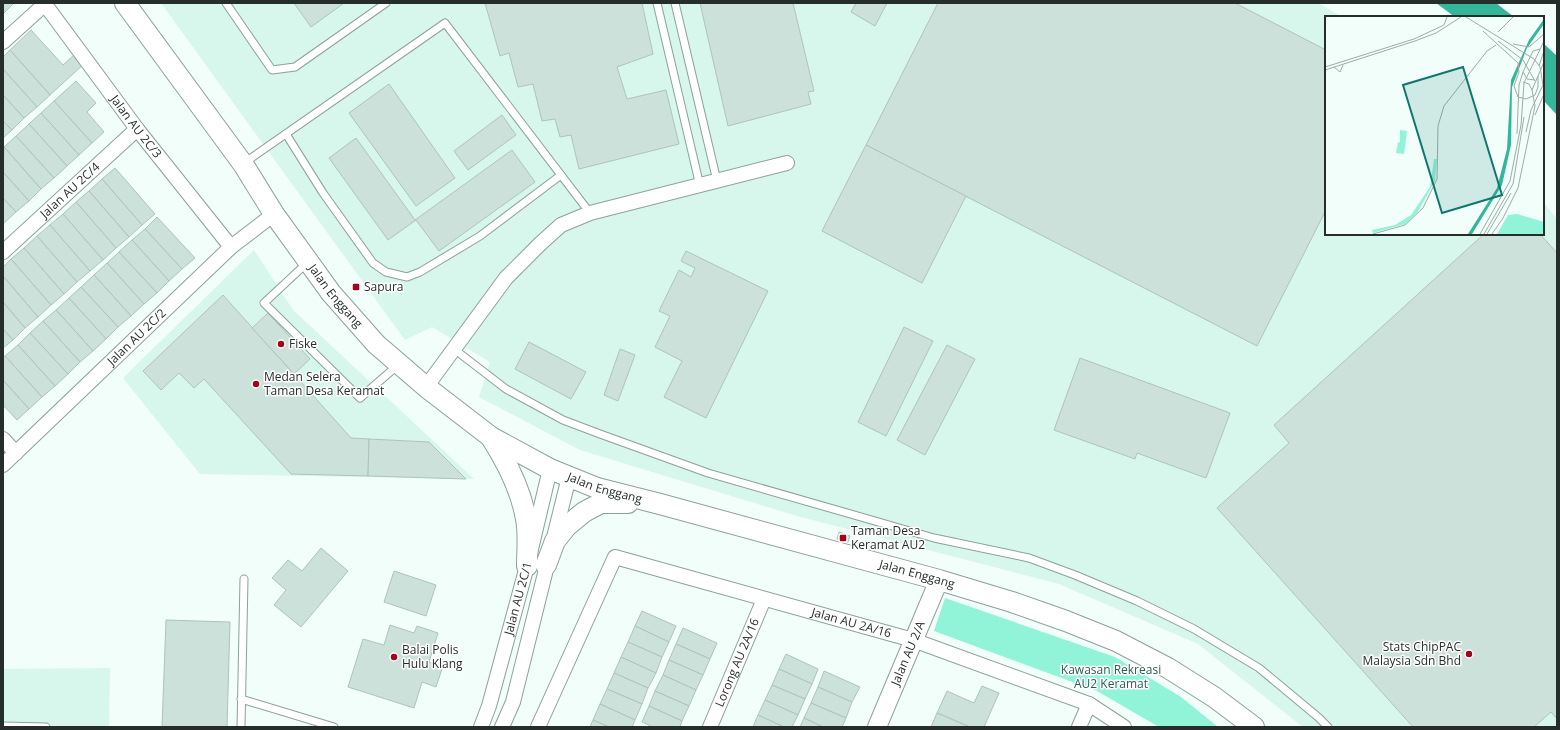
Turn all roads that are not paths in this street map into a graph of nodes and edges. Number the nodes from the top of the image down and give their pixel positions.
1 (125, 3) edge
2 (226, 3) edge
3 (386, 3) edge
4 (657, 3) edge
5 (675, 3) edge
6 (44, 4) edge
7 (3, 42) edge
8 (137, 130) junction
9 (286, 134) junction
10 (787, 163) dead end
11 (242, 164) junction
12 (561, 175) junction
13 (717, 181) junction
14 (700, 186) junction
15 (590, 213) junction
16 (274, 214) junction
17 (231, 247) junction
18 (3, 252) edge
19 (308, 262) junction
20 (454, 349) junction
21 (399, 364) junction
22 (426, 387) junction
23 (491, 437) junction
24 (3, 439) edge
25 (16, 453) junction
26 (3, 465) edge
27 (550, 469) junction
28 (569, 477) junction
29 (660, 504) junction
30 (546, 565) junction
31 (527, 566) junction
32 (244, 579) dead end
33 (939, 580) junction
34 (764, 599) junction
35 (913, 640) junction
36 (241, 699) junction
37 (1089, 704) junction
38 (3, 726) edge
39 (46, 727) edge
40 (241, 727) edge
41 (334, 727) edge
42 (481, 727) edge
43 (502, 727) edge
44 (538, 727) edge
45 (710, 727) edge
46 (877, 727) edge
47 (1079, 727) edge
48 (1124, 727) edge
49 (1254, 727) edge
50 (1328, 727) edge

1 - 11 main road, Jalan Enggang
2 - 3 lane
4 - 14 lane
5 - 13 lane
6 - 7 street
6 - 8 street, Jalan AU 2C/3
8 - 17 street, Jalan AU 2C/3
8 - 18 street, Jalan AU 2C/4
9 - 11 lane
9 - 12 lane
9 - 12 lane
10 - 13 street
11 - 16 main road, Jalan Enggang
12 - 15 lane
13 - 14 street
14 - 15 street
15 - 20 street
16 - 17 street, Jalan AU 2C/2
16 - 19 main road, Jalan Enggang
17 - 25 street, Jalan AU 2C/2
19 - 21 main road, Jalan Enggang
19 - 21 lane
20 - 22 street
20 - 50 lane
21 - 22 main road, Jalan Enggang
22 - 23 main road, Jalan Enggang
23 - 27 main road, Jalan Enggang
23 - 31 main road
24 - 25 street
25 - 26 street, Jalan AU 2C/2
27 - 28 main road, Jalan Enggang
27 - 31 street, Jalan AU 2C/1
28 - 29 main road, Jalan Enggang
28 - 30 street, Jalan AU 2C/1
29 - 30 main road
29 - 33 main road, Jalan Enggang
30 - 43 street, Jalan AU 2C/1
31 - 42 street, Jalan AU 2C/1
32 - 36 lane
33 - 35 street, Jalan AU 2/A
33 - 49 main road, Jalan Enggang
34 - 35 street, Jalan AU 2A/16
34 - 44 street, Jalan AU 2A/16
34 - 45 street, Lorong AU 2A/16
35 - 37 street, Jalan AU 2A/16
35 - 46 street, Jalan AU 2/A
36 - 40 lane
36 - 41 lane
37 - 47 street
37 - 48 street, Jalan AU 2A/16
38 - 39 lane

